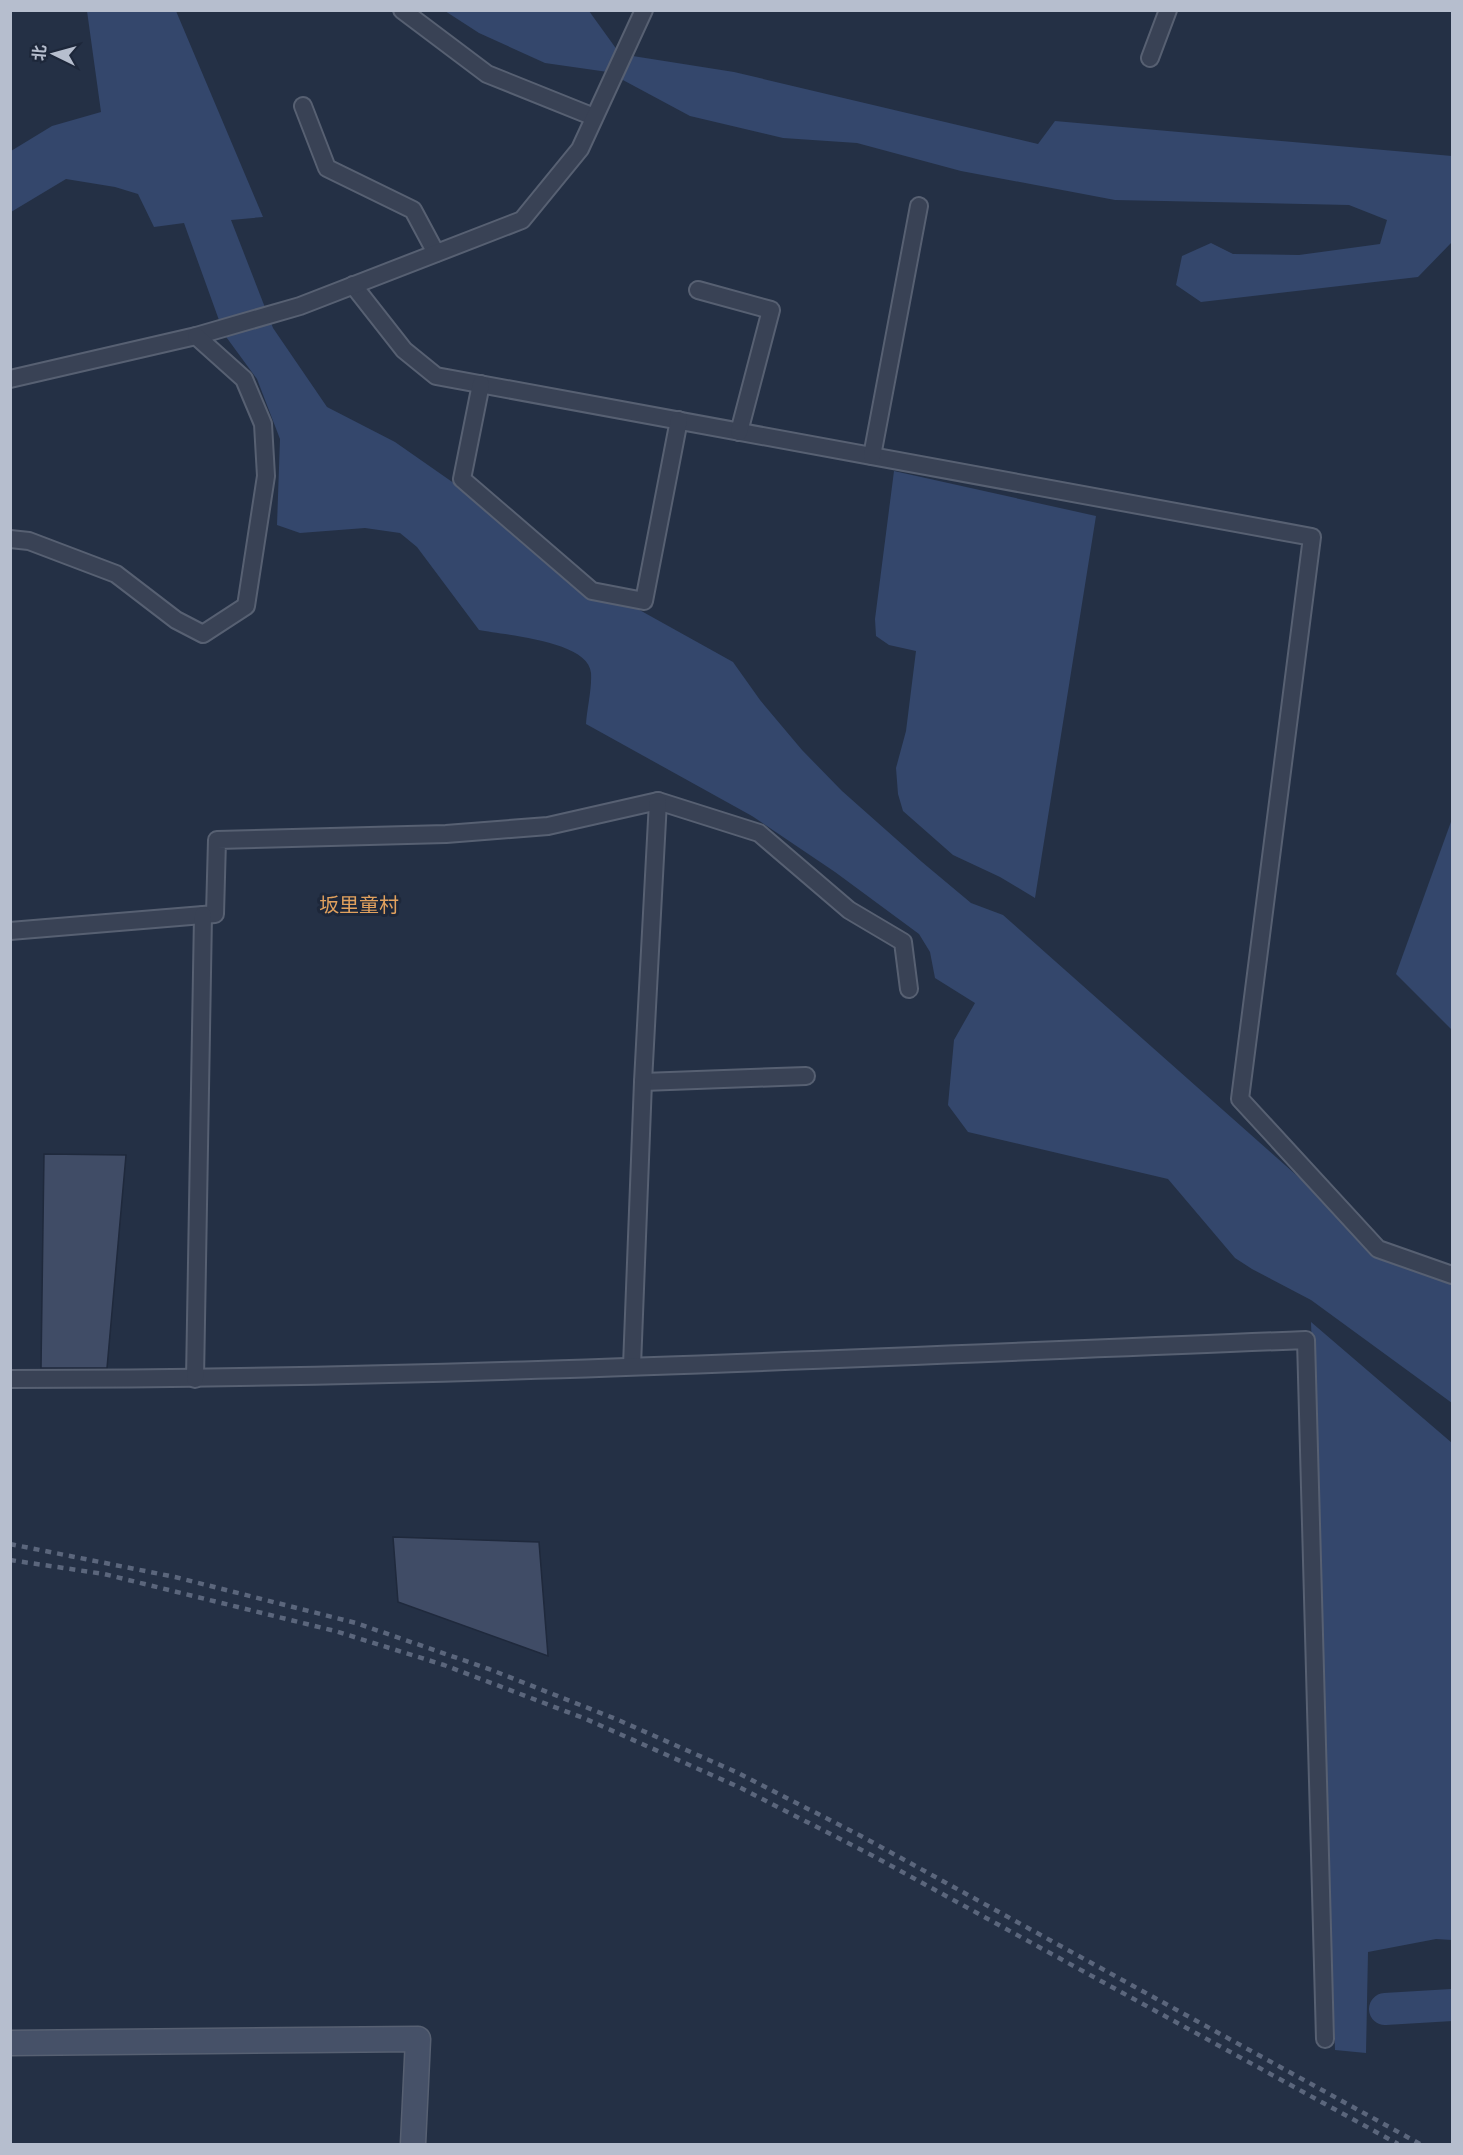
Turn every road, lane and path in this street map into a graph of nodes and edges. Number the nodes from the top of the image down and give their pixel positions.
1 (402, 10) edge
2 (644, 10) edge
3 (1167, 10) edge
4 (1150, 58) dead end
5 (303, 106) dead end
6 (594, 117) junction
7 (919, 206) dead end
8 (436, 254) junction
9 (353, 285) junction
10 (698, 290) dead end
11 (196, 336) junction
12 (10, 379) edge
13 (482, 384) junction
14 (678, 420) junction
15 (739, 432) junction
16 (872, 456) junction
17 (10, 539) edge
18 (658, 801) junction
19 (203, 915) junction
20 (10, 931) edge
21 (909, 989) dead end
22 (806, 1076) dead end
23 (643, 1082) junction
24 (1452, 1275) edge
25 (632, 1366) junction
26 (10, 1379) edge
27 (195, 1379) junction
28 (1324, 2039) dead end
29 (10, 2043) edge
30 (412, 2145) edge

1 - 6 street
2 - 6 street
3 - 4 street
5 - 8 street
6 - 8 street
7 - 16 street
8 - 9 street
9 - 11 street
9 - 13 street
10 - 15 street
11 - 12 street
11 - 17 street
13 - 14 street
13 - 14 street
14 - 15 street
15 - 16 street
16 - 24 street
18 - 19 street
18 - 21 street
18 - 23 street
19 - 20 street
19 - 27 street
22 - 23 street
23 - 25 street
25 - 27 street
25 - 28 street
26 - 27 street
29 - 30 street

